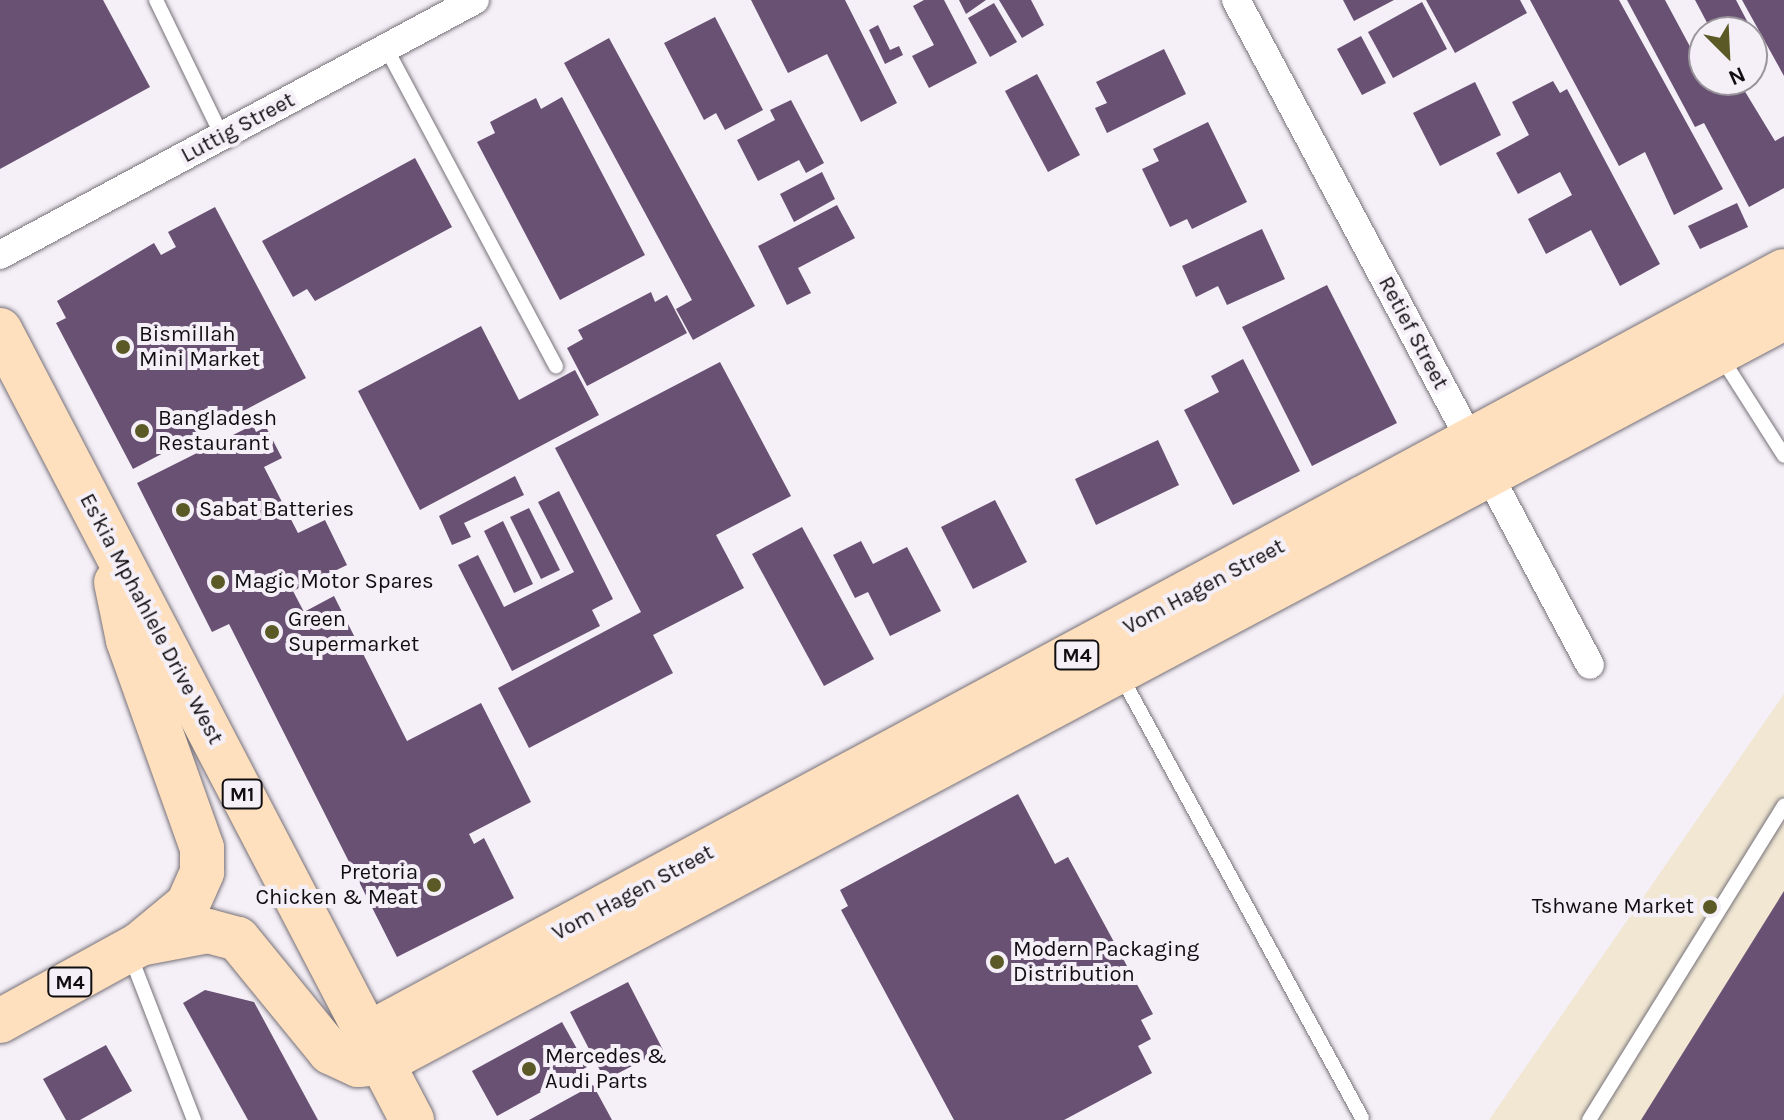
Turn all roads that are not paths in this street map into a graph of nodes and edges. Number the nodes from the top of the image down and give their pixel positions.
1 (156, 0) edge
2 (475, 0) edge
3 (1236, 0) edge
4 (386, 48) junction
5 (222, 136) junction
6 (0, 255) edge
7 (1784, 271) edge
8 (1784, 318) edge
9 (0, 330) edge
10 (1719, 353) junction
11 (556, 367) dead end
12 (1784, 456) edge
13 (1481, 460) junction
14 (117, 553) junction
15 (1590, 665) dead end
16 (1119, 674) junction
17 (1784, 805) edge
18 (134, 947) junction
19 (0, 1021) edge
20 (375, 1049) junction
21 (1362, 1118) dead end
22 (194, 1120) edge
23 (412, 1120) edge
24 (1589, 1120) edge

1 - 5 lane
2 - 4 street, Luttig Street
3 - 13 street, Retief Street
4 - 5 street, Luttig Street
4 - 11 lane
5 - 6 street, Luttig Street
7 - 13 main road, Vom Hagen Street / M4
8 - 10 main road, Vom Hagen Street / M4
9 - 14 main road, Es'kia Mphahlele Drive West / M1
10 - 12 lane
10 - 13 main road, Vom Hagen Street / M4
13 - 15 street, Retief Street
13 - 16 main road, Vom Hagen Street / M4
13 - 20 main road, Vom Hagen Street / M4
14 - 18 main road
14 - 20 main road, Es'kia Mphahlele Drive West / M1
16 - 20 main road, Vom Hagen Street / M4
16 - 21 lane
17 - 24 lane
18 - 19 main road, M4
18 - 20 main road
18 - 22 lane
20 - 23 main road, Es'kia Mphahlele Drive West / M1

